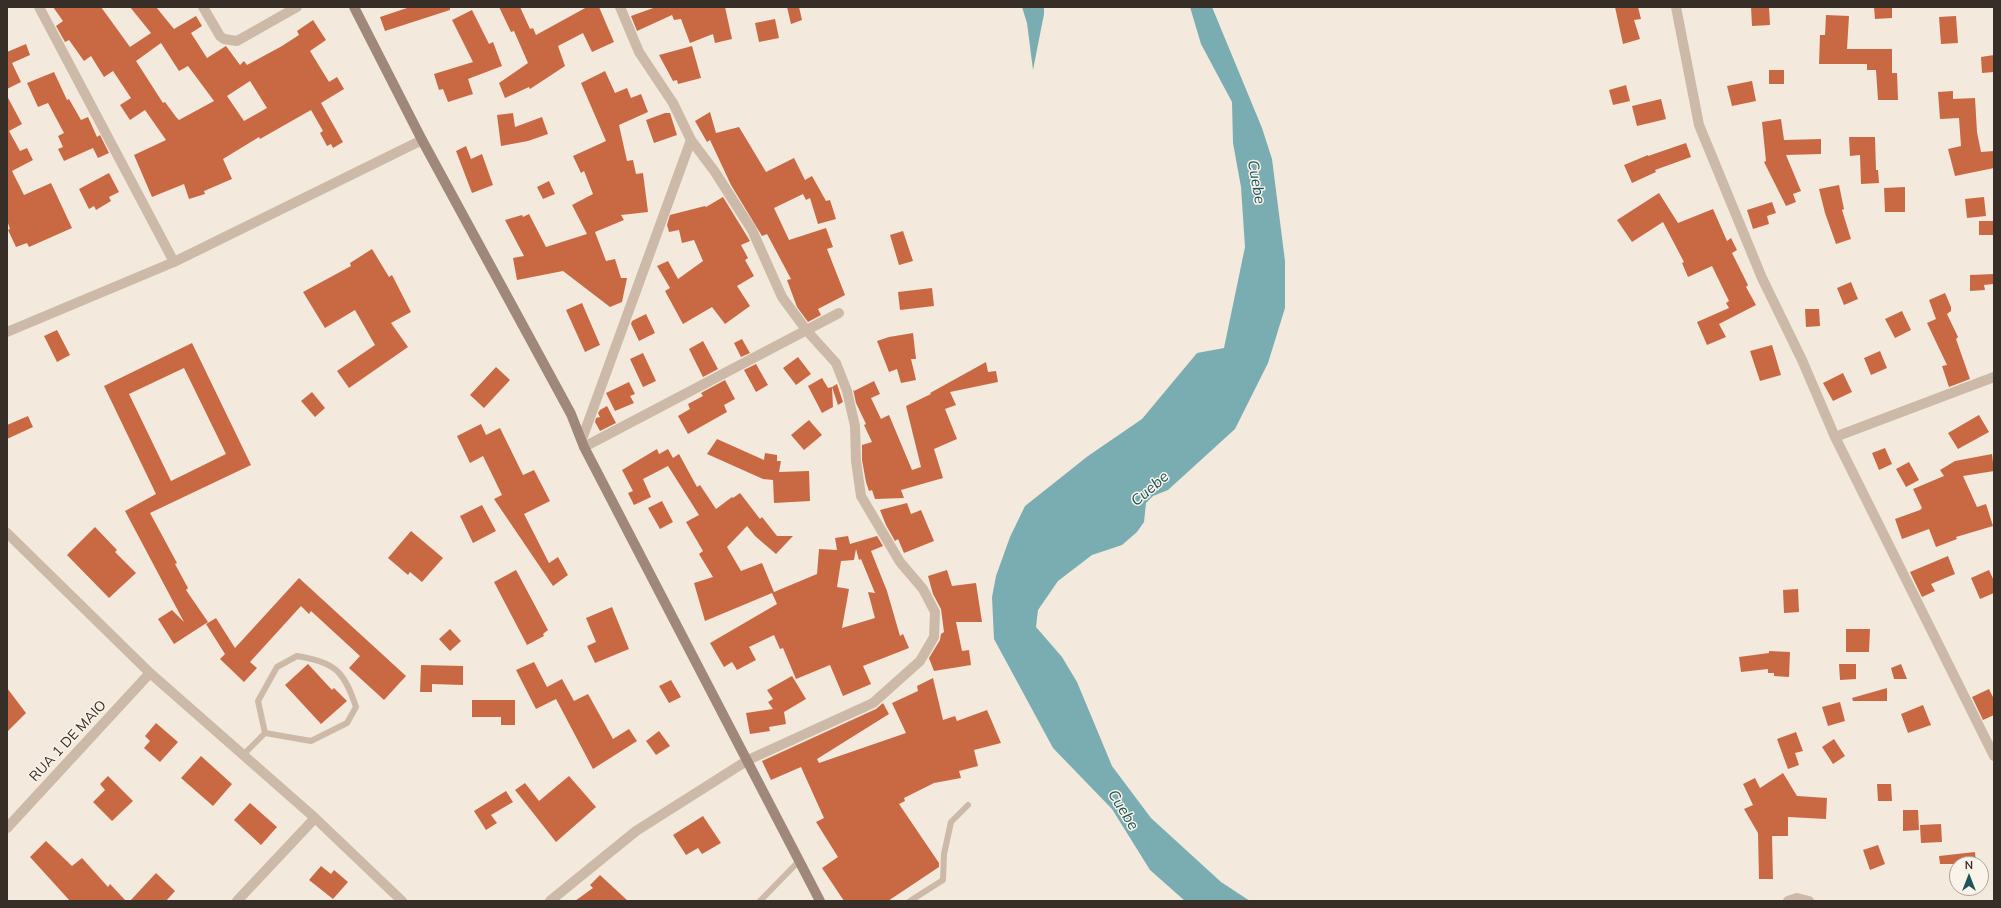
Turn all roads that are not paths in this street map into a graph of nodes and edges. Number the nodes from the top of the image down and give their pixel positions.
1 (39, 7) edge
2 (203, 7) edge
3 (297, 7) edge
4 (354, 7) edge
5 (620, 7) edge
6 (1676, 7) edge
7 (422, 140) junction
8 (691, 140) junction
9 (174, 262) junction
10 (839, 313) dead end
11 (807, 331) junction
12 (7, 332) edge
13 (1994, 377) edge
14 (1835, 437) junction
15 (583, 443) junction
16 (7, 533) edge
17 (150, 673) junction
18 (265, 733) junction
19 (243, 755) junction
20 (1994, 756) edge
21 (748, 760) junction
22 (968, 805) dead end
23 (315, 818) junction
24 (7, 828) edge
25 (799, 861) junction
26 (237, 901) edge
27 (402, 901) edge
28 (550, 901) edge
29 (760, 901) edge
30 (820, 901) edge
31 (910, 901) edge
32 (1788, 901) edge
33 (1809, 901) edge

1 - 9 street
2 - 3 street
4 - 7 main road
5 - 8 street
6 - 14 street
7 - 9 street
7 - 15 main road
8 - 11 street
8 - 15 street
9 - 12 street
10 - 11 street
11 - 15 street
11 - 21 street
13 - 14 street
14 - 20 street
15 - 21 main road
16 - 17 street
17 - 19 street
17 - 24 street, RUA 1 DE MAIO
18 - 18 lane
18 - 19 lane
19 - 23 street
21 - 25 main road
21 - 28 street
22 - 31 lane
23 - 26 street
23 - 27 street
25 - 29 lane
25 - 30 main road
32 - 33 street

